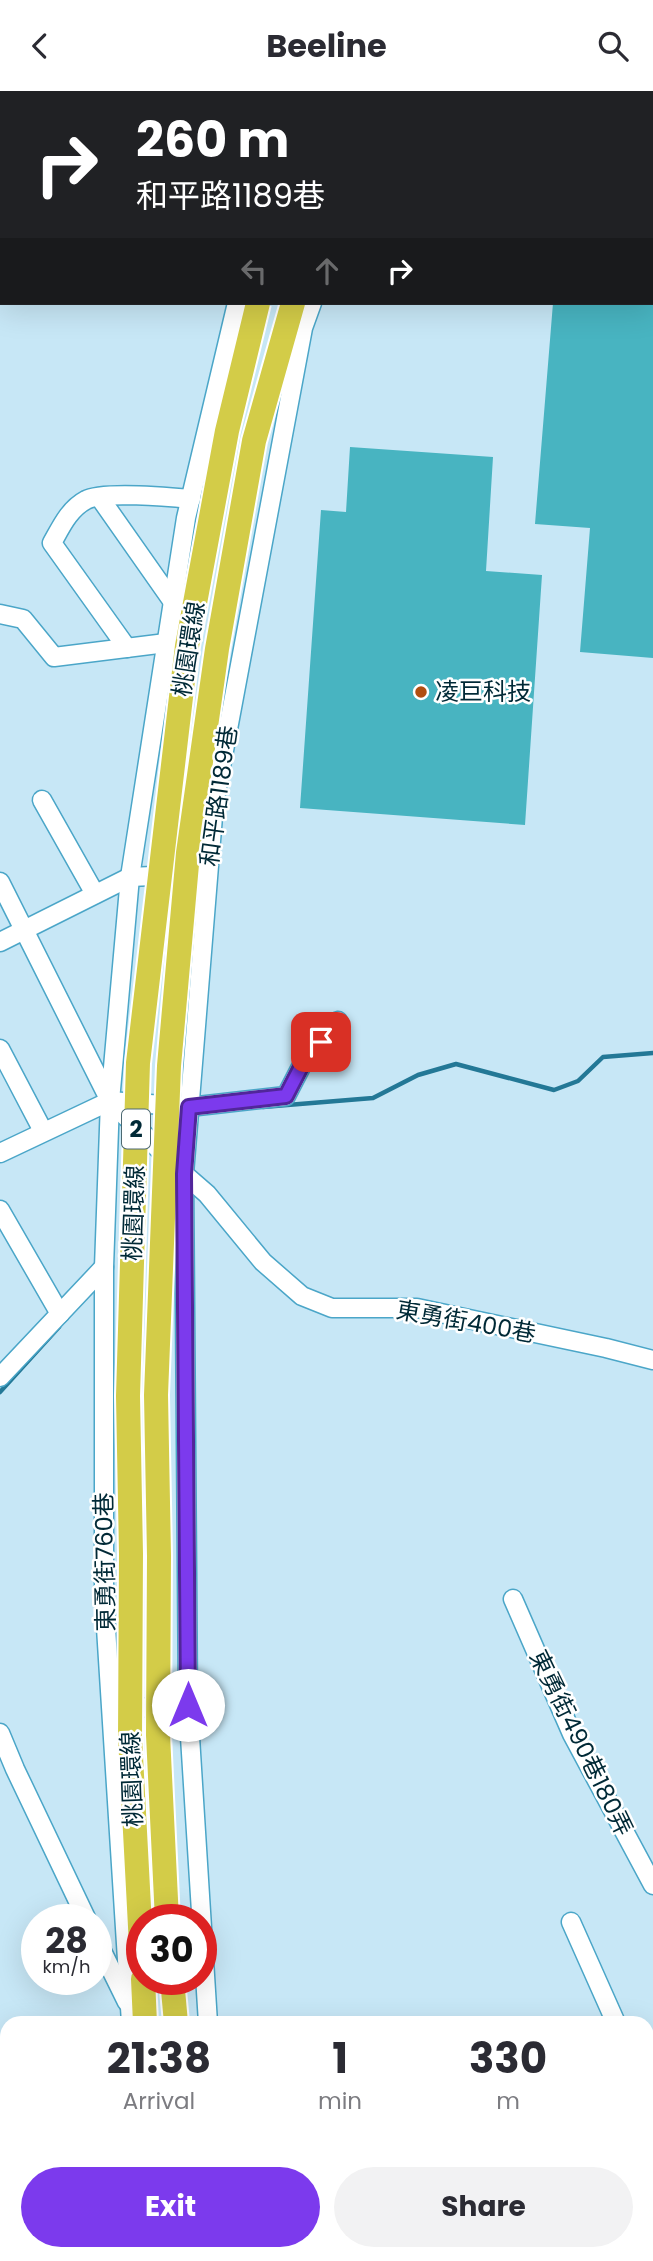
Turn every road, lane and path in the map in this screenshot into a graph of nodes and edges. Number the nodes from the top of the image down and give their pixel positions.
1 (237, 305) edge
2 (258, 305) edge
3 (292, 305) edge
4 (311, 305) edge
5 (100, 498) junction
6 (191, 499) junction
7 (173, 602) junction
8 (0, 614) edge
9 (166, 643) junction
10 (128, 649) junction
11 (42, 800) dead end
12 (208, 873) junction
13 (130, 877) junction
14 (0, 882) edge
15 (94, 894) junction
16 (25, 929) junction
17 (0, 942) edge
18 (338, 1021) dead end
19 (0, 1049) edge
20 (110, 1101) junction
21 (189, 1107) junction
22 (43, 1131) junction
23 (0, 1153) edge
24 (184, 1174) junction
25 (0, 1210) edge
26 (104, 1267) junction
27 (60, 1314) junction
28 (653, 1360) edge
29 (0, 1377) edge
30 (513, 1599) dead end
31 (188, 1705) junction
32 (110, 1710) junction
33 (0, 1733) edge
34 (653, 1885) edge
35 (79, 1904) edge
36 (139, 1904) edge
37 (166, 1904) edge
38 (570, 1922) dead end
39 (112, 1971) edge
40 (140, 1995) edge
41 (173, 1995) edge
42 (134, 2016) edge
43 (136, 2016) edge
44 (137, 2016) edge
45 (175, 2016) edge
46 (208, 2016) edge
47 (612, 2016) edge

1 - 6 street
2 - 36 highway, 桃園環線 / 2, bridge
3 - 37 highway, 桃園環線 / 2, bridge
4 - 12 street, 和平路1189巷
5 - 6 street
5 - 7 street
5 - 10 street
6 - 7 street
7 - 9 street
8 - 10 street
9 - 10 street
9 - 13 street
11 - 15 street
12 - 13 street
12 - 21 street, 和平路1189巷
13 - 15 street
13 - 20 street
14 - 16 street
15 - 16 street
16 - 17 street
16 - 20 street
18 - 21 street
19 - 22 street
20 - 21 street
20 - 22 street
20 - 24 street, 東勇街400巷
20 - 26 street, 東勇街760巷
21 - 24 street, 和平路1189巷
22 - 23 street
24 - 28 street, 東勇街400巷
24 - 31 street, 和平路1189巷
25 - 27 street
26 - 27 street
26 - 32 street, 東勇街760巷
27 - 29 street
30 - 34 street, 東勇街490巷180弄
31 - 32 street
31 - 46 street, 和平路1189巷
32 - 43 street, 東勇街760巷
33 - 35 street
38 - 47 street
39 - 42 street
40 - 44 highway
41 - 45 highway

